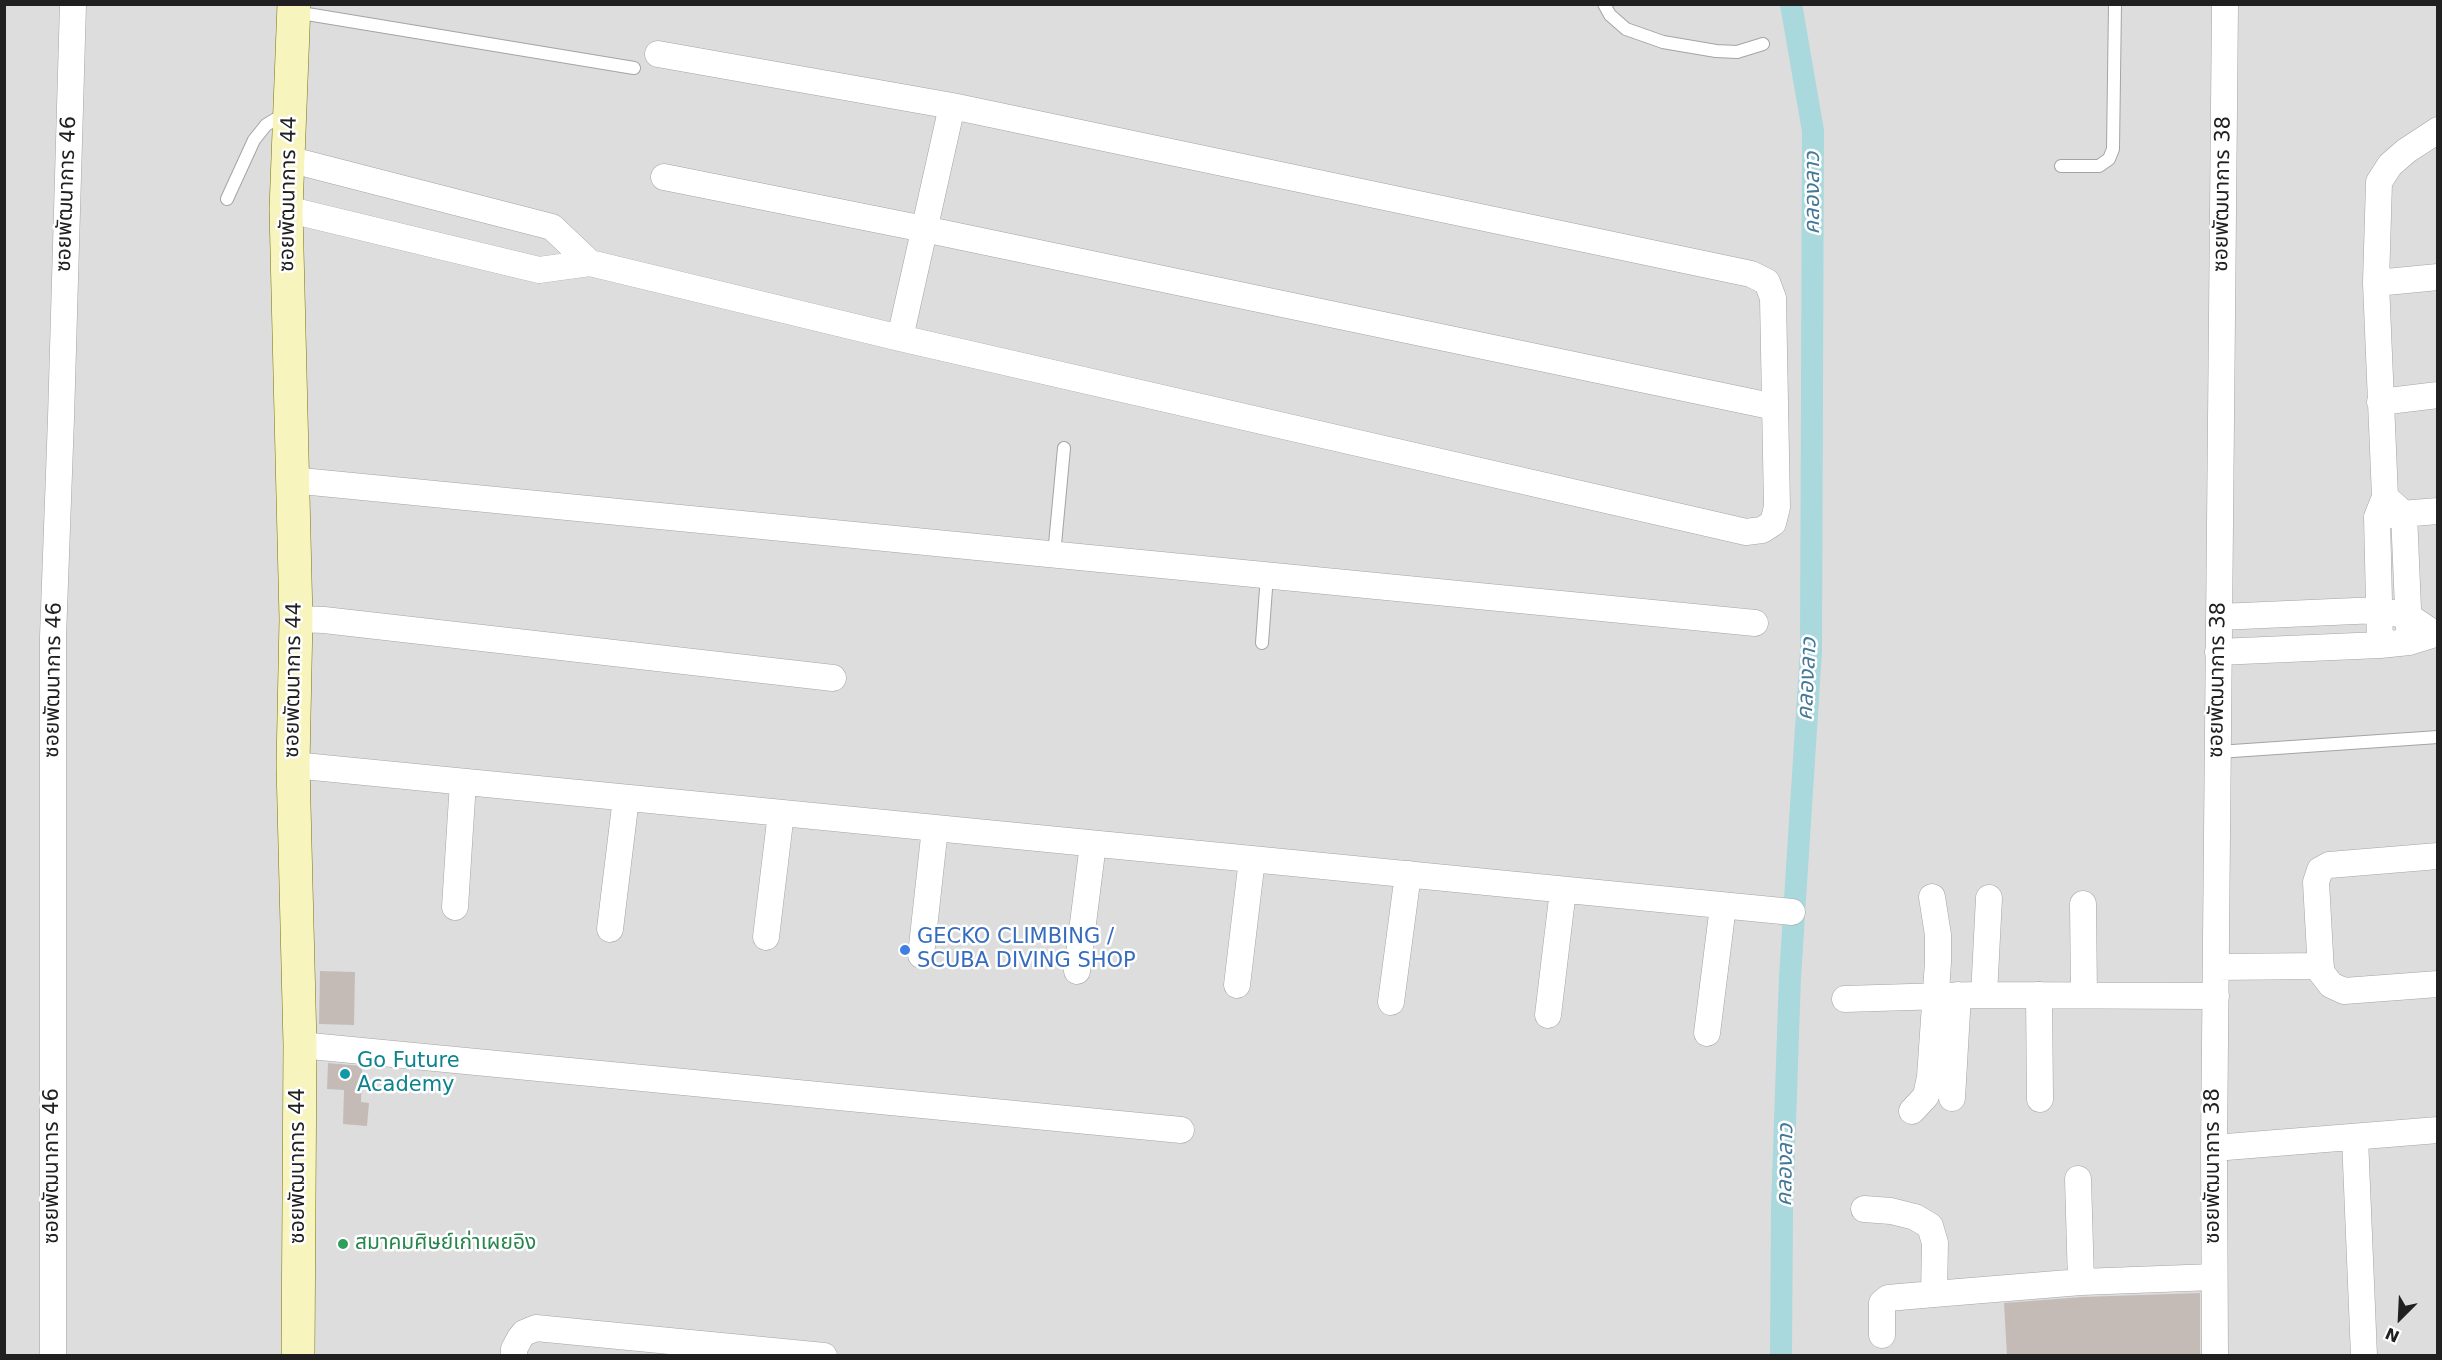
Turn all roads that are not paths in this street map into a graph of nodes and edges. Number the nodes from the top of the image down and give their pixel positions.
1 (73, 4) edge
2 (1604, 4) edge
3 (2115, 4) edge
4 (2225, 4) edge
5 (294, 8) edge
6 (1763, 44) dead end
7 (658, 54) dead end
8 (634, 68) dead end
9 (952, 106) junction
10 (290, 111) junction
11 (2438, 130) edge
12 (288, 159) junction
13 (2061, 165) dead end
14 (664, 177) dead end
15 (227, 199) dead end
16 (286, 209) junction
17 (924, 229) junction
18 (590, 263) junction
19 (2438, 277) edge
20 (2376, 284) junction
21 (900, 338) junction
22 (2438, 395) edge
23 (2380, 402) junction
24 (1775, 407) junction
25 (1064, 448) dead end
26 (291, 480) junction
27 (2381, 507) junction
28 (2438, 511) edge
29 (2404, 514) junction
30 (1054, 555) junction
31 (1267, 576) junction
32 (2378, 610) junction
33 (2408, 616) junction
34 (2219, 617) junction
35 (296, 619) junction
36 (1755, 623) dead end
37 (2426, 636) edge
38 (1262, 643) dead end
39 (2380, 645) junction
40 (2218, 652) junction
41 (833, 678) dead end
42 (2438, 737) edge
43 (2217, 752) junction
44 (293, 765) junction
45 (463, 782) junction
46 (626, 798) junction
47 (781, 813) junction
48 (935, 828) junction
49 (1094, 844) junction
50 (2438, 856) edge
51 (1252, 859) junction
52 (1408, 874) junction
53 (1563, 890) junction
54 (1932, 897) dead end
55 (1989, 897) dead end
56 (2084, 904) dead end
57 (1723, 906) junction
58 (455, 907) dead end
59 (1792, 912) dead end
60 (610, 929) dead end
61 (766, 937) dead end
62 (921, 955) dead end
63 (2321, 966) junction
64 (2216, 967) junction
65 (1077, 971) dead end
66 (2438, 984) edge
67 (1237, 985) dead end
68 (1984, 995) junction
69 (2039, 995) junction
70 (2084, 995) junction
71 (1948, 996) junction
72 (2216, 996) junction
73 (1845, 999) dead end
74 (1392, 1002) dead end
75 (1548, 1015) dead end
76 (1707, 1032) dead end
77 (300, 1045) junction
78 (1952, 1098) dead end
79 (2040, 1099) dead end
80 (1912, 1111) dead end
81 (1181, 1130) dead end
82 (2438, 1130) edge
83 (2355, 1138) junction
84 (2214, 1148) junction
85 (2078, 1179) dead end
86 (1864, 1209) dead end
87 (2214, 1277) junction
88 (2081, 1282) junction
89 (1934, 1294) junction
90 (1882, 1335) dead end
91 (53, 1356) edge
92 (298, 1356) edge
93 (514, 1356) edge
94 (824, 1356) edge
95 (2215, 1356) edge
96 (2364, 1356) edge

1 - 91 street, ซอยพัฒนาการ 46
2 - 6 lane
3 - 13 lane
4 - 34 street, ซอยพัฒนาการ 38
5 - 8 lane
5 - 10 street, ซอยพัฒนาการ 44
7 - 9 street
9 - 17 street
9 - 24 street
10 - 12 street, ซอยพัฒนาการ 44
10 - 15 lane
11 - 20 street
12 - 16 street, ซอยพัฒนาการ 44
12 - 18 street
14 - 17 street
16 - 18 street
16 - 26 street, ซอยพัฒนาการ 44
17 - 21 street
17 - 24 street
18 - 21 street
19 - 20 street
20 - 23 street
21 - 24 street
22 - 23 street
23 - 27 street
25 - 30 lane
26 - 30 street
26 - 35 street, ซอยพัฒนาการ 44
27 - 29 street
27 - 32 street
28 - 29 street
29 - 33 street
30 - 31 street
31 - 36 street
31 - 38 lane
32 - 33 street
32 - 34 street
32 - 39 street
33 - 37 street
34 - 40 street, ซอยพัฒนาการ 38
35 - 41 street
35 - 44 street, ซอยพัฒนาการ 44
37 - 39 street
39 - 40 street
40 - 43 street, ซอยพัฒนาการ 38
42 - 43 lane
43 - 64 street, ซอยพัฒนาการ 38
44 - 45 street
44 - 77 street, ซอยพัฒนาการ 44
45 - 46 street
45 - 58 street
46 - 47 street
46 - 60 street
47 - 48 street
47 - 61 street
48 - 49 street
48 - 62 street
49 - 51 street
49 - 65 street
50 - 63 street
51 - 52 street
51 - 67 street
52 - 53 street
52 - 74 street
53 - 57 street
53 - 75 street
54 - 71 street
55 - 68 street
56 - 70 street
57 - 59 street
57 - 76 street
63 - 64 street
63 - 66 street
64 - 72 street, ซอยพัฒนาการ 38
68 - 69 street
68 - 71 street
69 - 70 street
69 - 79 street
70 - 72 street
71 - 73 street
71 - 78 street
71 - 80 street
72 - 84 street, ซอยพัฒนาการ 38
77 - 81 street
77 - 92 street, ซอยพัฒนาการ 44
82 - 83 street
83 - 84 street
83 - 96 street
84 - 87 street, ซอยพัฒนาการ 38
85 - 88 street
86 - 89 street
87 - 88 street
87 - 95 street, ซอยพัฒนาการ 38
88 - 89 street
89 - 90 street
93 - 94 street

